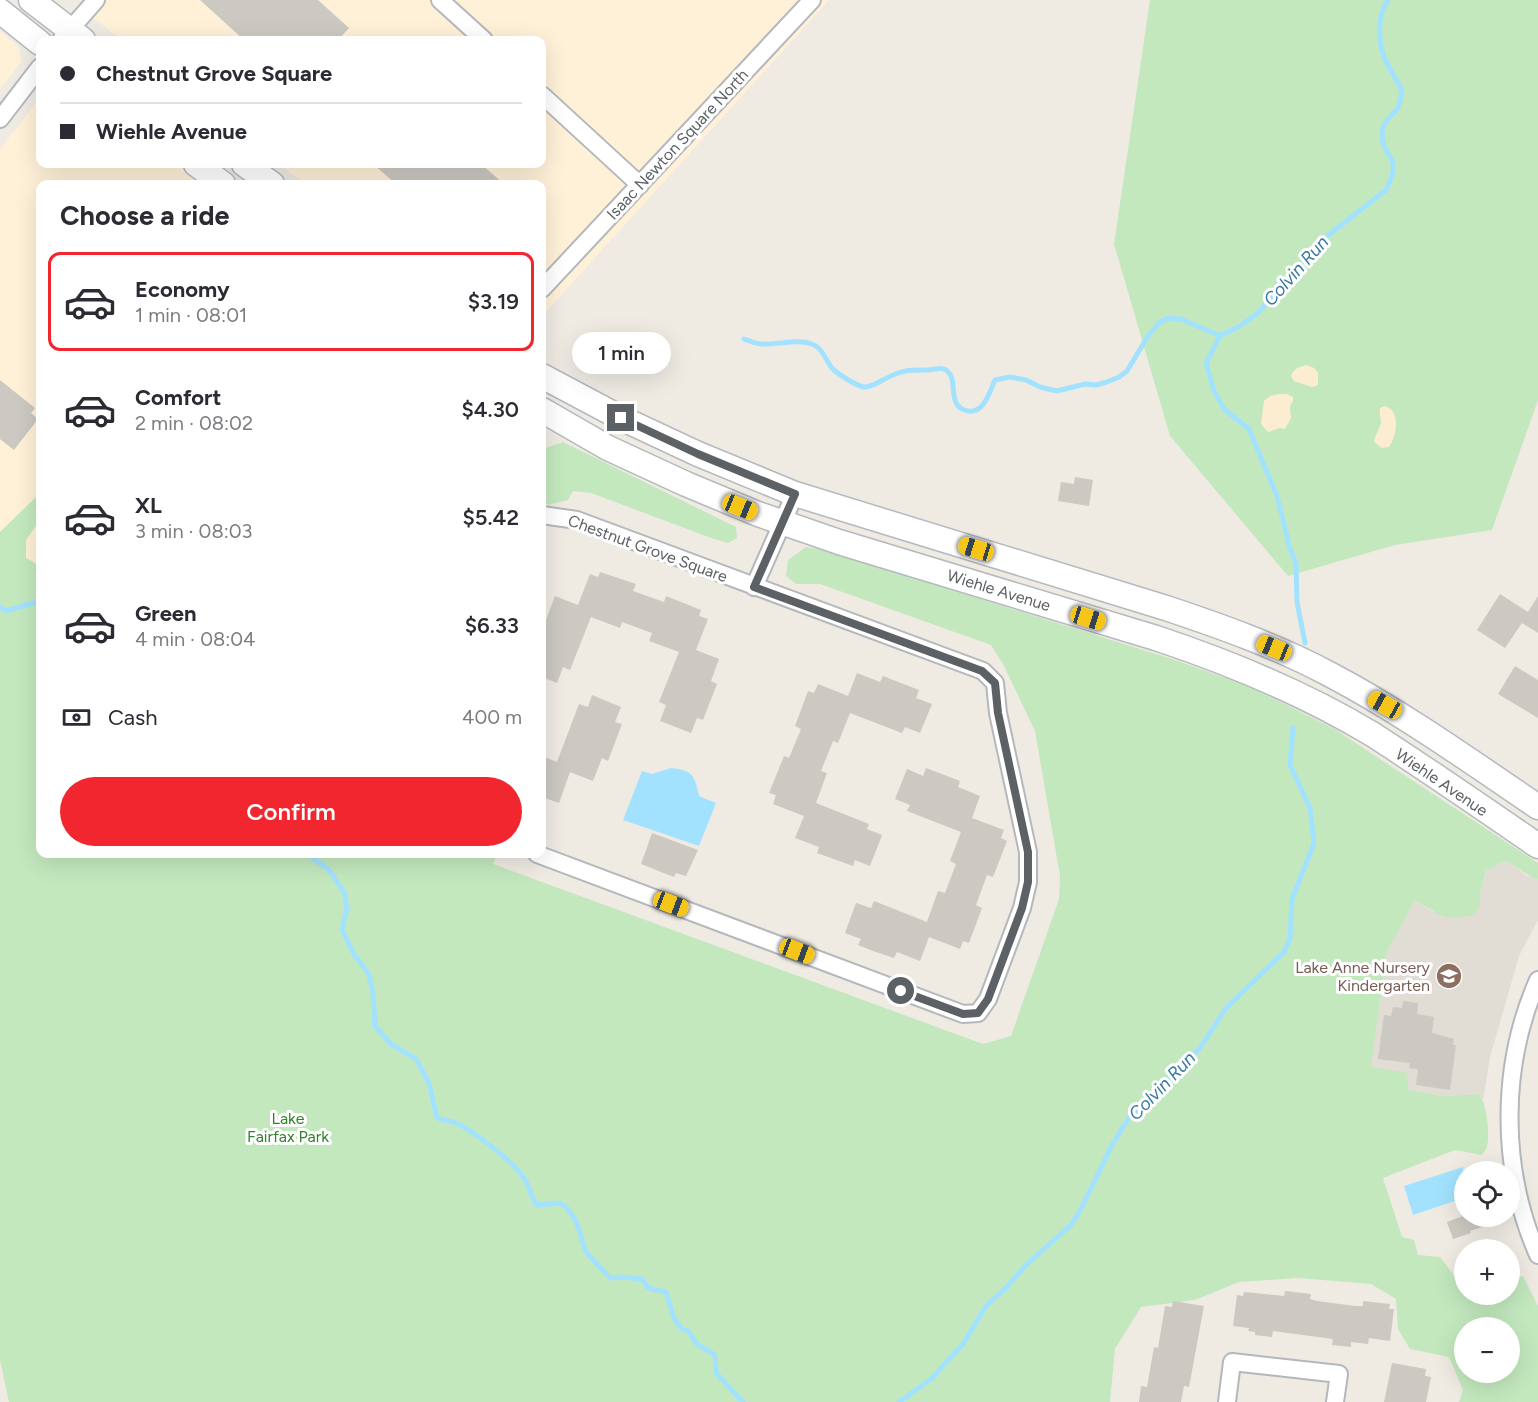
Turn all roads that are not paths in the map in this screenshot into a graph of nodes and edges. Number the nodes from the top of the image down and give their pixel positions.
1 (31, 0) edge
2 (96, 0) edge
3 (440, 0) edge
4 (812, 0) edge
5 (0, 11) edge
6 (70, 36) edge
7 (72, 36) edge
8 (480, 36) edge
9 (36, 40) edge
10 (36, 72) edge
11 (546, 98) edge
12 (0, 119) edge
13 (201, 168) edge
14 (250, 168) edge
15 (218, 180) edge
16 (266, 180) edge
17 (640, 184) junction
18 (546, 285) edge
19 (546, 378) edge
20 (546, 412) edge
21 (795, 494) junction
22 (546, 516) edge
23 (782, 522) junction
24 (754, 587) junction
25 (1538, 807) edge
26 (1538, 846) edge
27 (546, 857) edge
28 (1538, 980) edge
29 (1538, 1255) edge
30 (1227, 1402) edge
31 (1335, 1402) edge

1 - 6 main road
2 - 7 street
3 - 8 street
4 - 17 street, Isaac Newton Square North
5 - 9 main road
10 - 12 street
11 - 17 street
13 - 15 main road
14 - 16 main road
17 - 18 street, Isaac Newton Square North
19 - 21 main road, Wiehle Avenue
20 - 23 main road, Wiehle Avenue
21 - 23 street
21 - 25 main road, Wiehle Avenue
22 - 24 street, Chestnut Grove Square
23 - 24 street
23 - 26 main road, Wiehle Avenue
24 - 27 street, Chestnut Grove Square
28 - 29 street
30 - 31 street

